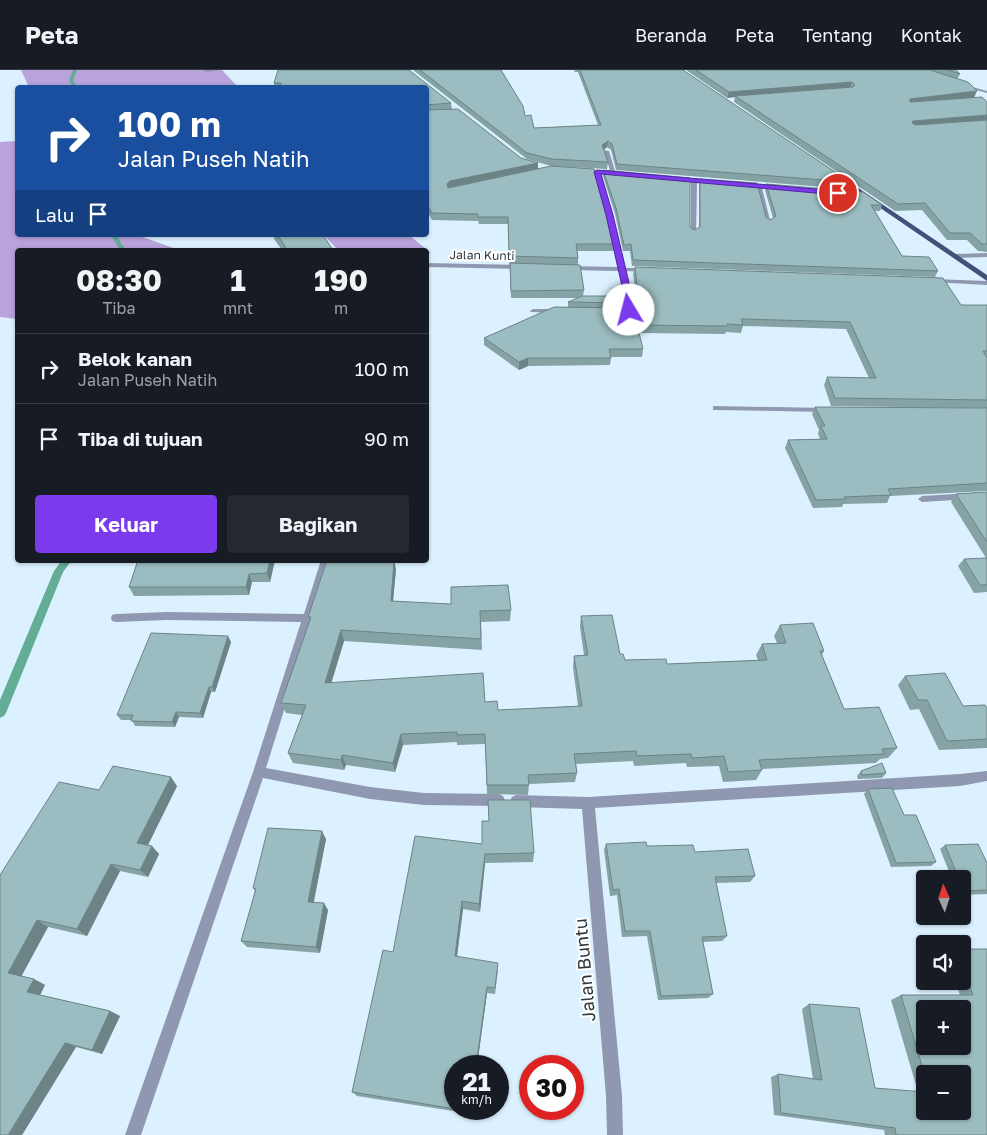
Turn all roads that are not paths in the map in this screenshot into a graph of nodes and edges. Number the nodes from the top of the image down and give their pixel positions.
1 (218, 70) edge
2 (206, 71) edge
3 (960, 84) edge
4 (987, 92) edge
5 (606, 152) edge
6 (578, 171) edge
7 (597, 172) junction
8 (832, 172) edge
9 (613, 173) junction
10 (622, 174) edge
11 (667, 178) edge
12 (694, 181) junction
13 (722, 183) edge
14 (741, 184) edge
15 (759, 186) junction
16 (784, 188) edge
17 (847, 193) edge
18 (863, 194) junction
19 (769, 223) edge
20 (694, 233) edge
21 (987, 255) edge
22 (955, 256) junction
23 (429, 265) edge
24 (526, 267) edge
25 (564, 268) edge
26 (622, 270) junction
27 (651, 271) edge
28 (928, 280) edge
29 (987, 281) edge
30 (533, 311) dead end
31 (563, 312) edge
32 (612, 312) edge
33 (716, 408) dead end
34 (836, 410) edge
35 (987, 495) edge
36 (922, 499) edge
37 (325, 563) edge
38 (116, 618) dead end
39 (307, 618) junction
40 (259, 772) junction
41 (987, 776) edge
42 (588, 803) junction
43 (134, 1135) edge
44 (615, 1135) edge

1 - 2 street
3 - 4 street
5 - 9 street
6 - 7 street
7 - 9 street
7 - 26 street
8 - 18 main road
9 - 10 street
11 - 12 street
12 - 13 street
12 - 20 street
14 - 15 street
15 - 16 street
15 - 19 street
17 - 18 street
18 - 22 main road
21 - 22 street
22 - 29 main road
23 - 24 street, Jalan Kunti
25 - 26 street
26 - 27 street
26 - 32 street
28 - 29 street
30 - 31 street
33 - 34 street
35 - 36 street
37 - 39 street
38 - 39 street
39 - 40 street
40 - 42 street
40 - 43 street
41 - 42 street
42 - 44 street, Jalan Buntu

